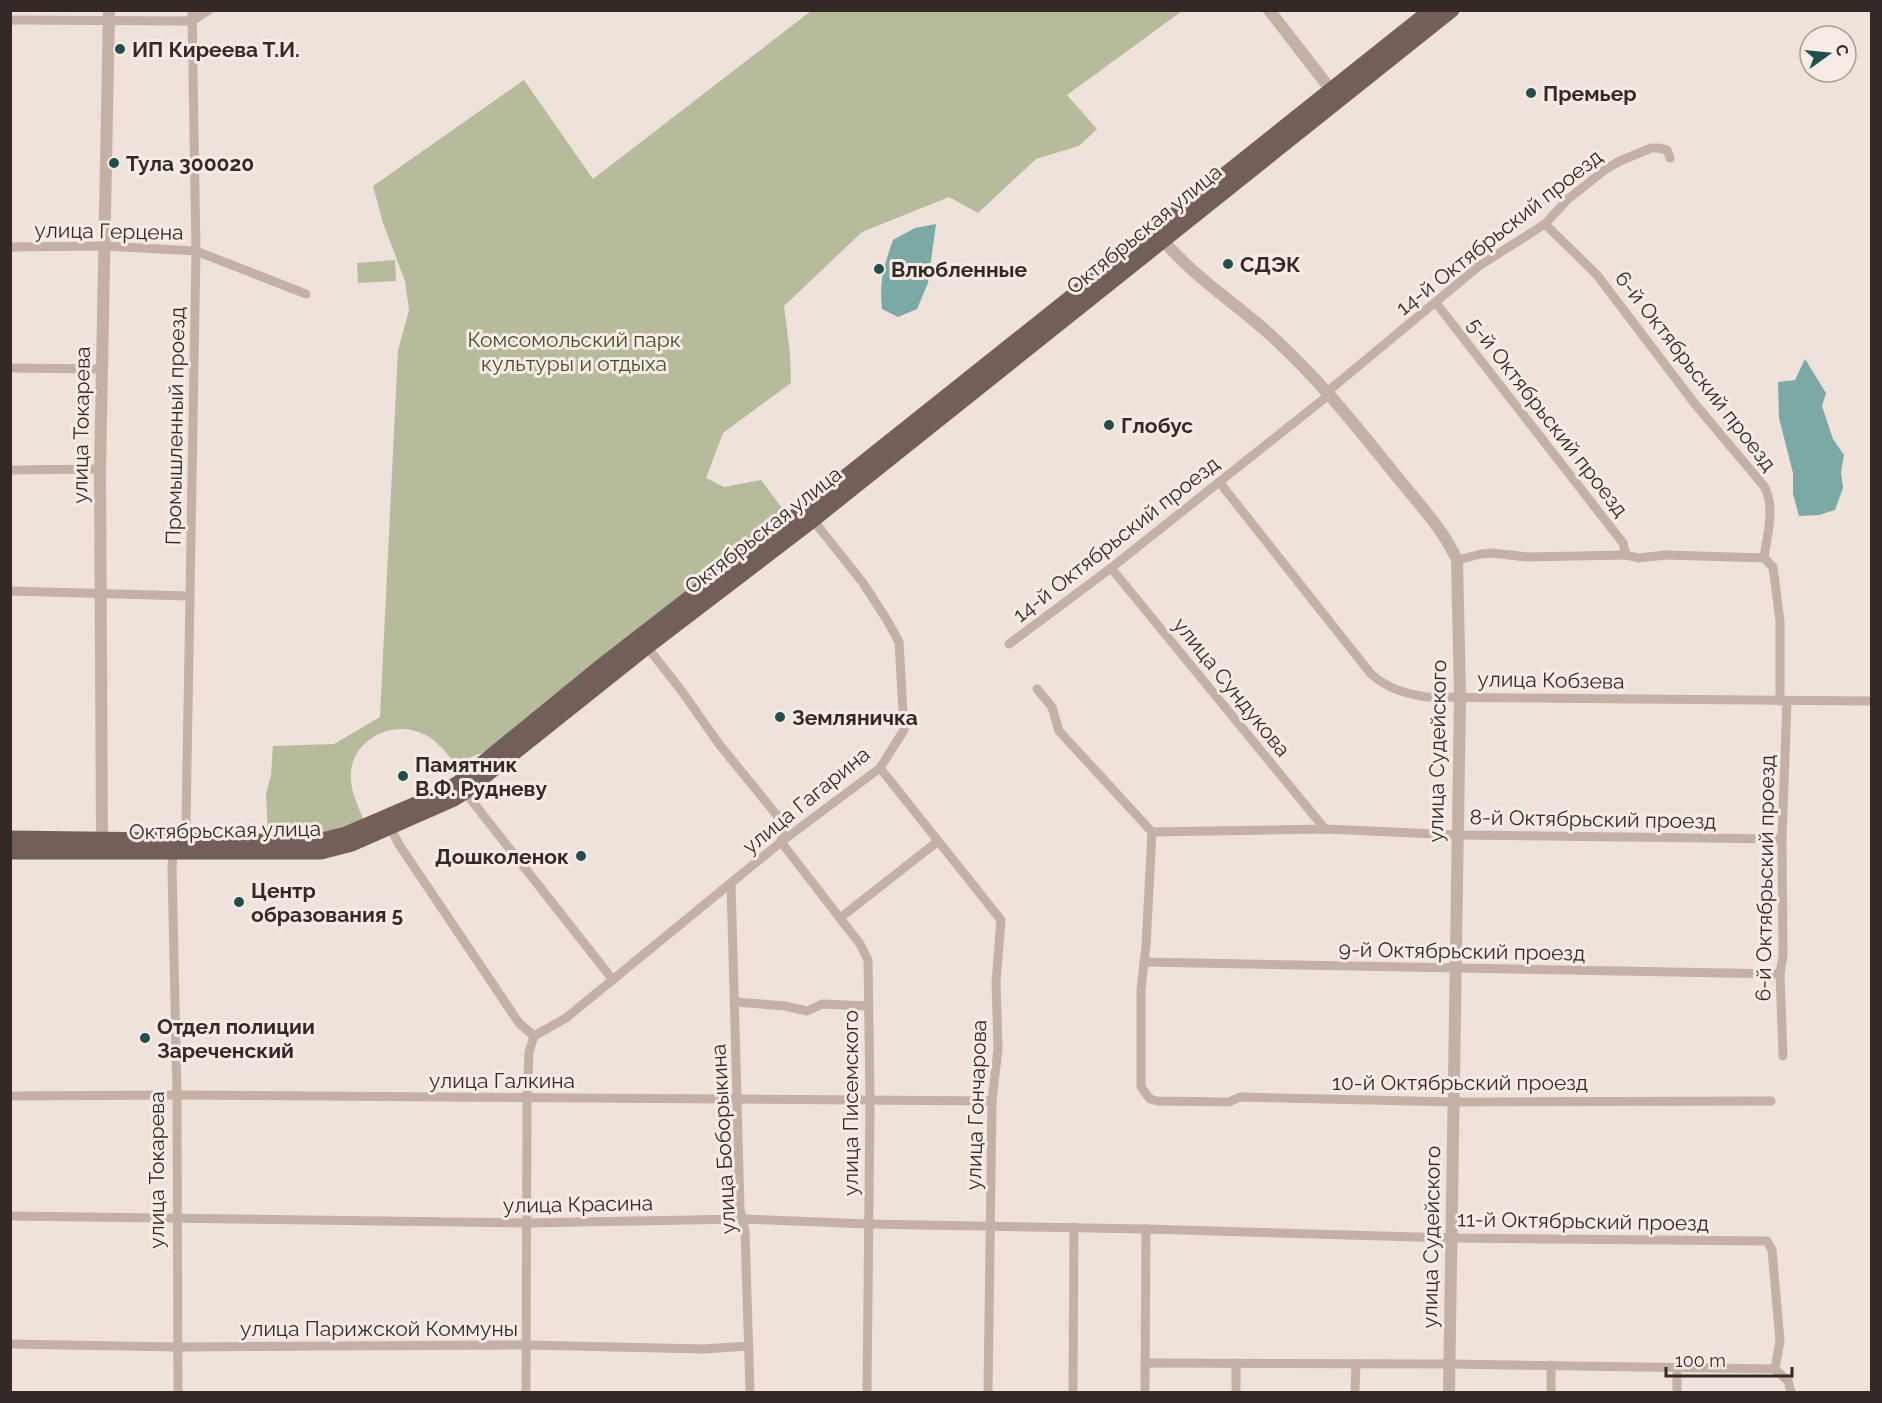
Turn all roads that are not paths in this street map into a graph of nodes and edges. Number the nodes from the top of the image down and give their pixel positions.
1 (209, 10) edge
2 (1269, 10) edge
3 (1431, 10) edge
4 (1452, 10) edge
5 (109, 15) edge
6 (192, 16) edge
7 (10, 20) edge
8 (1335, 95) junction
9 (1670, 158) dead end
10 (1545, 224) junction
11 (1159, 235) junction
12 (104, 246) junction
13 (10, 247) edge
14 (196, 251) junction
15 (306, 294) dead end
16 (1436, 303) junction
17 (10, 368) edge
18 (103, 369) junction
19 (1328, 393) junction
20 (100, 469) junction
21 (10, 470) edge
22 (1220, 483) junction
23 (813, 520) junction
24 (1626, 555) junction
25 (1764, 558) junction
26 (1457, 560) junction
27 (1111, 568) junction
28 (10, 591) edge
29 (101, 594) junction
30 (190, 596) junction
31 (1009, 644) dead end
32 (647, 647) junction
33 (1037, 689) dead end
34 (1460, 697) junction
35 (1784, 701) junction
36 (1872, 701) edge
37 (880, 768) junction
38 (462, 788) junction
39 (391, 828) junction
40 (1325, 829) junction
41 (1152, 832) junction
42 (1458, 835) junction
43 (10, 838) edge
44 (1782, 839) junction
45 (781, 842) junction
46 (937, 842) junction
47 (102, 846) junction
48 (176, 847) junction
49 (10, 852) edge
50 (731, 883) junction
51 (840, 918) junction
52 (1144, 962) junction
53 (1455, 969) junction
54 (1780, 974) junction
55 (613, 980) junction
56 (736, 1002) junction
57 (868, 1006) junction
58 (534, 1036) junction
59 (1783, 1056) dead end
60 (177, 1095) junction
61 (10, 1096) edge
62 (527, 1098) junction
63 (738, 1099) junction
64 (870, 1100) junction
65 (992, 1101) junction
66 (1771, 1101) dead end
67 (1454, 1102) junction
68 (10, 1216) edge
69 (178, 1219) junction
70 (743, 1219) junction
71 (527, 1223) junction
72 (868, 1224) junction
73 (991, 1226) junction
74 (1074, 1227) junction
75 (1146, 1229) junction
76 (1451, 1238) junction
77 (10, 1344) edge
78 (527, 1345) junction
79 (749, 1346) junction
80 (178, 1347) junction
81 (1145, 1363) junction
82 (1236, 1363) junction
83 (1356, 1364) junction
84 (1450, 1364) junction
85 (1551, 1365) junction
86 (1677, 1367) junction
87 (1775, 1369) junction
88 (178, 1392) edge
89 (526, 1392) edge
90 (750, 1392) edge
91 (867, 1392) edge
92 (988, 1392) edge
93 (1073, 1392) edge
94 (1145, 1392) edge
95 (1236, 1392) edge
96 (1355, 1392) edge
97 (1449, 1392) edge
98 (1551, 1392) edge
99 (1677, 1392) edge
100 (1791, 1392) edge

1 - 6 street
2 - 8 street
3 - 8 main road, Октябрьская улица
4 - 8 main road, Октябрьская улица
5 - 6 street
5 - 7 street
5 - 12 street, улица Токарева
6 - 14 street, Промышленный проезд
8 - 11 main road, Октябрьская улица
9 - 10 street, 14-й Октябрьский проезд
10 - 16 street, 14-й Октябрьский проезд
10 - 25 street, 6-й Октябрьский проезд
11 - 19 street, улица Судейского
11 - 23 main road, Октябрьская улица
11 - 38 main road, Октябрьская улица
12 - 13 street, улица Герцена
12 - 14 street, улица Герцена
12 - 18 street, улица Токарева
14 - 15 street, улица Герцена
14 - 30 street, Промышленный проезд
16 - 19 street, 14-й Октябрьский проезд
16 - 24 street, 5-й Октябрьский проезд
17 - 18 street
18 - 20 street, улица Токарева
19 - 22 street, 14-й Октябрьский проезд
19 - 26 street, улица Судейского
20 - 21 street
20 - 29 street, улица Токарева
22 - 27 street, 14-й Октябрьский проезд
22 - 34 street, улица Кобзева
23 - 32 main road, Октябрьская улица
23 - 37 street, улица Гагарина
24 - 25 street
24 - 26 street
25 - 35 street, 6-й Октябрьский проезд
26 - 34 street, улица Судейского
27 - 31 street, 14-й Октябрьский проезд
27 - 40 street, улица Сундукова
28 - 29 street
29 - 30 street
29 - 47 street, улица Токарева
30 - 48 street, Промышленный проезд
32 - 38 main road, Октябрьская улица
32 - 45 street
33 - 41 street
34 - 35 street, улица Кобзева
34 - 42 street, улица Судейского
35 - 36 street, улица Кобзева
35 - 44 street, 6-й Октябрьский проезд
37 - 45 street, улица Гагарина
37 - 46 street, улица Гончарова
38 - 39 main road, Октябрьская улица
38 - 48 main road, Октябрьская улица
38 - 55 street
39 - 48 main road, Октябрьская улица
39 - 58 street
40 - 41 street, 8-й Октябрьский проезд
40 - 42 street, 8-й Октябрьский проезд
41 - 52 street
42 - 44 street, 8-й Октябрьский проезд
42 - 53 street, улица Судейского
43 - 47 main road, Октябрьская улица
44 - 54 street, 6-й Октябрьский проезд
45 - 50 street, улица Гагарина
45 - 51 street, улица Писемского
46 - 51 street
46 - 65 street, улица Гончарова
47 - 48 main road, Октябрьская улица
47 - 49 main road, Октябрьская улица
48 - 60 street, улица Токарева
50 - 55 street, улица Гагарина
50 - 56 street, улица Боборыкина
51 - 57 street, улица Писемского
52 - 53 street, 9-й Октябрьский проезд
52 - 67 street, 10-й Октябрьский проезд
53 - 54 street, 9-й Октябрьский проезд
53 - 67 street, улица Судейского
54 - 59 street, 6-й Октябрьский проезд
55 - 58 street, улица Гагарина
56 - 57 street
56 - 63 street, улица Боборыкина
57 - 64 street, улица Писемского
58 - 62 street
60 - 61 street, улица Галкина
60 - 62 street, улица Галкина
60 - 69 street, улица Токарева
62 - 63 street, улица Галкина
62 - 71 street
63 - 64 street, улица Галкина
63 - 70 street, улица Боборыкина
64 - 65 street, улица Галкина
64 - 72 street, улица Писемского
65 - 73 street, улица Гончарова
66 - 67 street, 10-й Октябрьский проезд
67 - 76 street, улица Судейского
68 - 69 street, улица Красина
69 - 71 street, улица Красина
69 - 80 street, улица Токарева
70 - 71 street, улица Красина
70 - 72 street, улица Красина
70 - 79 street, улица Боборыкина
71 - 78 street
72 - 73 street, улица Красина
72 - 91 street, улица Писемского
73 - 74 street, улица Красина
73 - 92 street, улица Гончарова
74 - 75 street, улица Красина
74 - 93 street
75 - 76 street, 11-й Октябрьский проезд
75 - 81 street
76 - 84 street, улица Судейского
76 - 87 street, 11-й Октябрьский проезд
77 - 80 street, улица Парижской Коммуны
78 - 79 street, улица Парижской Коммуны
78 - 80 street, улица Парижской Коммуны
78 - 89 street
79 - 90 street, улица Боборыкина
80 - 88 street, улица Токарева
81 - 82 street
81 - 94 street
82 - 83 street
82 - 95 street
83 - 84 street
83 - 96 street
84 - 85 street
84 - 97 street, улица Судейского
85 - 86 street
85 - 98 street
86 - 87 street
86 - 99 street
87 - 100 street

